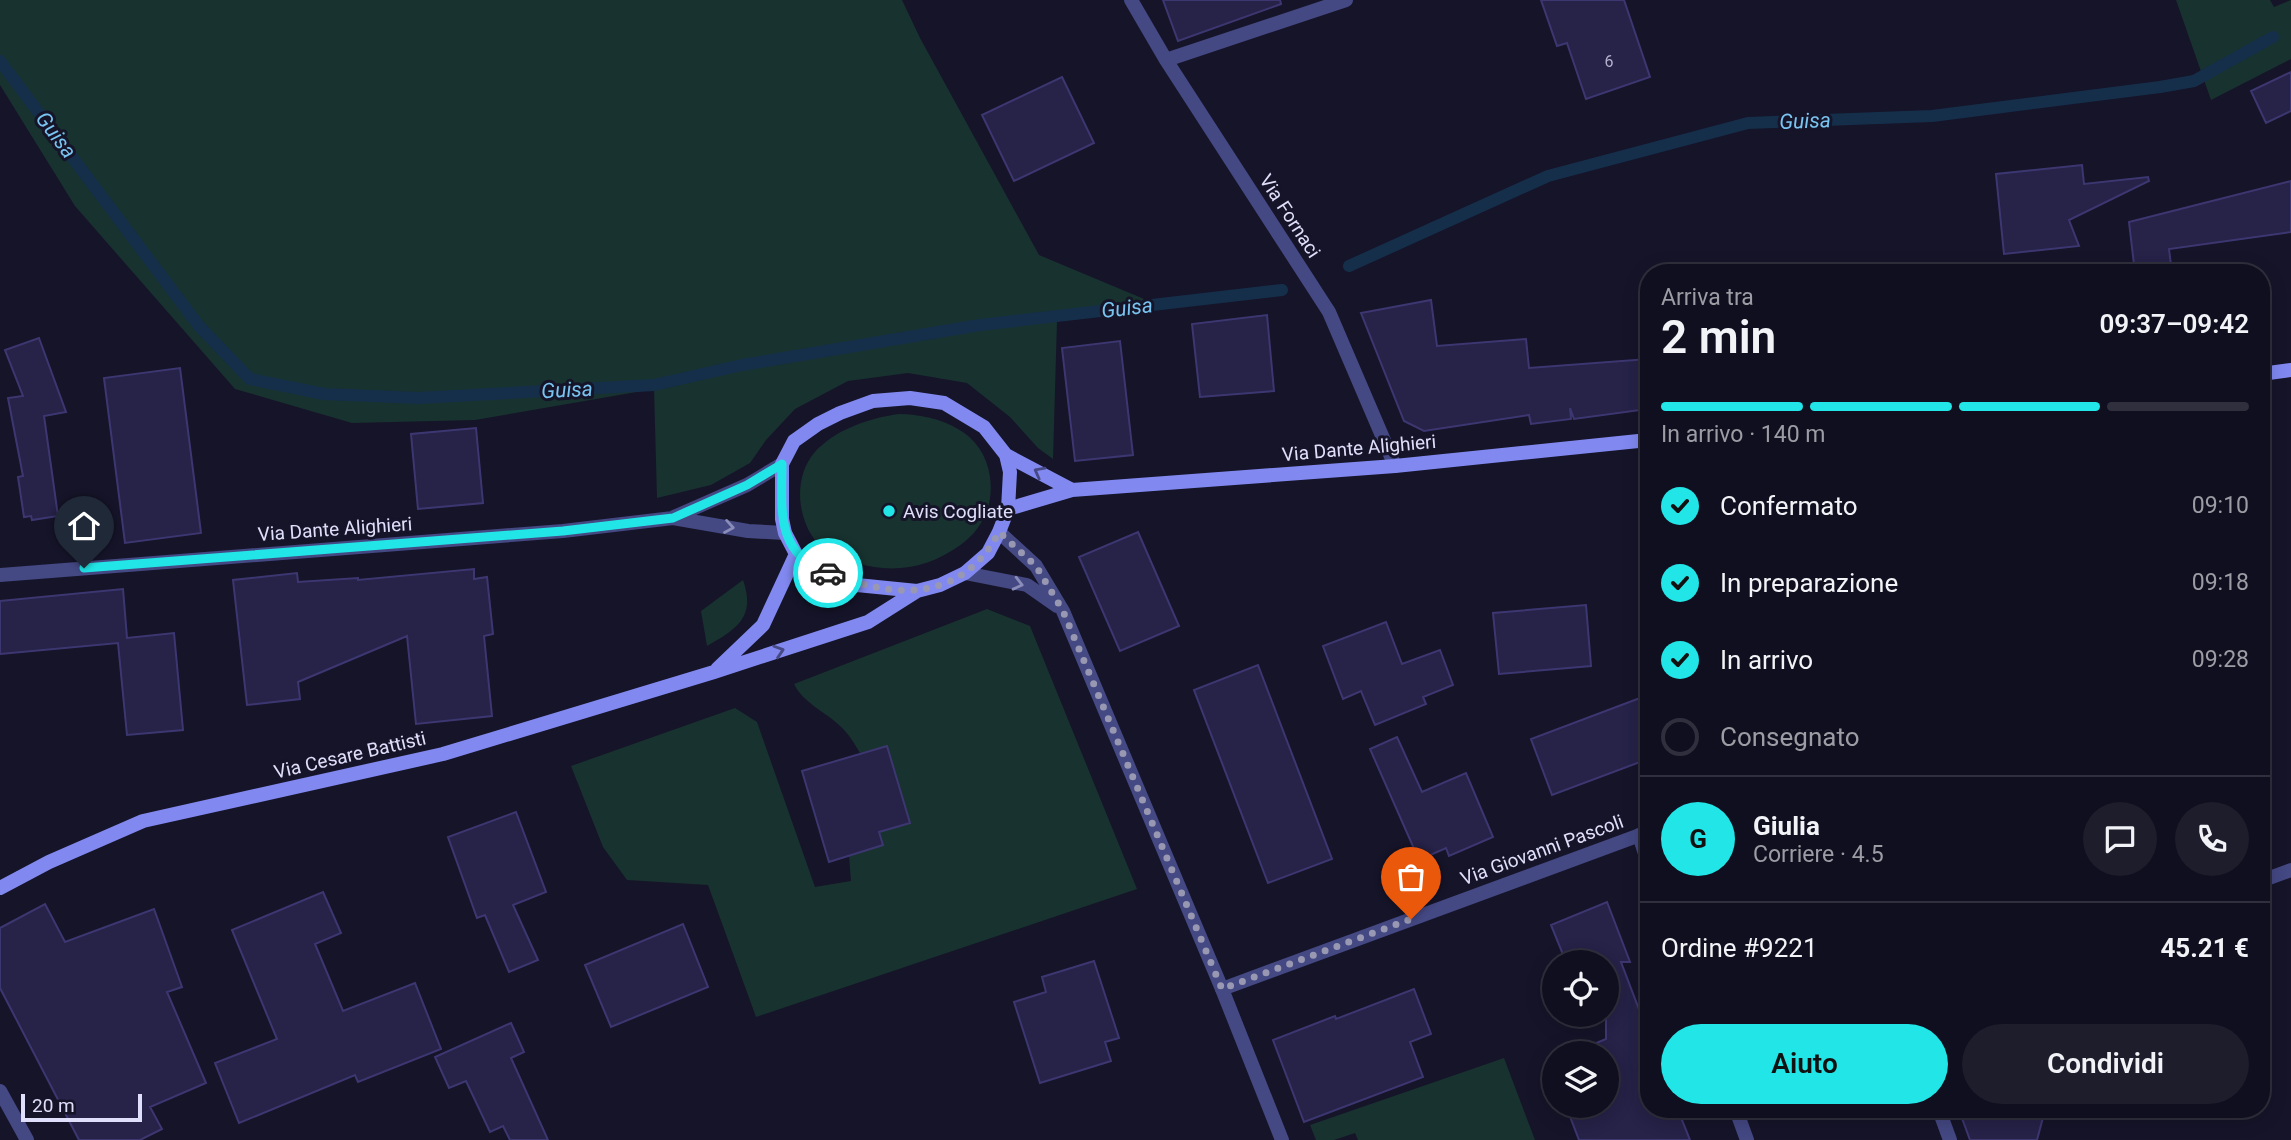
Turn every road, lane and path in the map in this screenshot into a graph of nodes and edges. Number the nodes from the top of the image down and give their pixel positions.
1 (1131, 0) edge
2 (1346, 0) edge
3 (1166, 60) junction
4 (2291, 370) edge
5 (2270, 373) edge
6 (1640, 441) edge
7 (1006, 455) junction
8 (782, 464) junction
9 (1395, 466) junction
10 (1072, 490) junction
11 (1008, 509) junction
12 (673, 518) junction
13 (999, 532) junction
14 (785, 533) junction
15 (796, 554) junction
16 (965, 573) junction
17 (0, 575) edge
18 (917, 592) junction
19 (1063, 611) junction
20 (714, 672) junction
21 (1640, 834) edge
22 (2291, 870) edge
23 (2270, 878) edge
24 (0, 888) edge
25 (1222, 989) junction
26 (0, 1091) edge
27 (1739, 1118) edge
28 (1942, 1118) edge
29 (27, 1140) edge
30 (1282, 1140) edge
31 (1747, 1140) edge
32 (1950, 1140) edge

1 - 3 street, Via Fornaci
2 - 3 street
3 - 9 street, Via Fornaci
4 - 5 street
6 - 9 street, Via Dante Alighieri
7 - 8 street
10 -> 7 street
7 - 11 street
8 - 12 street, Via Dante Alighieri
8 - 14 street
9 - 10 street, Via Dante Alighieri
10 - 11 street, Via Dante Alighieri
11 - 13 street
12 -> 14 street, Via Dante Alighieri
12 - 17 street, Via Dante Alighieri
13 - 16 street
13 - 19 street
14 - 15 street
15 - 18 street
15 - 20 street, Via Cesare Battisti
16 - 18 street
16 -> 19 street
20 -> 18 street, Via Cesare Battisti
19 - 25 street
20 - 24 street, Via Cesare Battisti
21 - 25 street, Via Giovanni Pascoli
22 - 23 street
25 - 30 street
26 - 29 street
27 - 31 street
28 - 32 street

